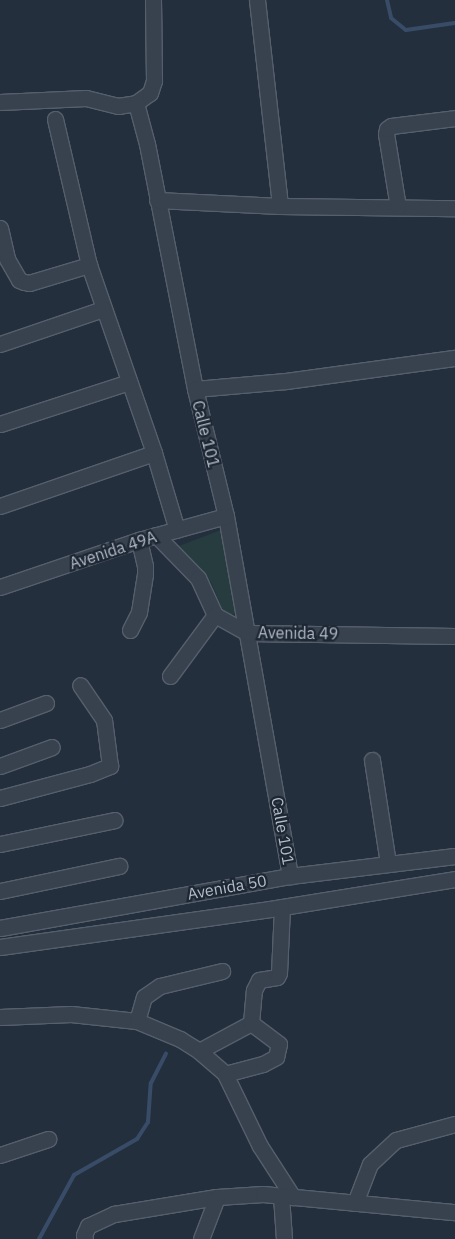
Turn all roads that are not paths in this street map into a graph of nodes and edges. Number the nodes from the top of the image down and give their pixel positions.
1 (153, 0) edge
2 (257, 0) edge
3 (0, 102) edge
4 (136, 103) junction
5 (455, 118) edge
6 (55, 119) dead end
7 (157, 200) junction
8 (280, 206) junction
9 (398, 207) junction
10 (455, 208) edge
11 (0, 228) edge
12 (4, 260) edge
13 (89, 264) junction
14 (103, 309) junction
15 (0, 344) edge
16 (455, 358) edge
17 (129, 382) junction
18 (195, 389) junction
19 (0, 424) edge
20 (154, 453) junction
21 (0, 506) edge
22 (226, 516) junction
23 (176, 530) junction
24 (156, 535) junction
25 (140, 540) junction
26 (0, 587) edge
27 (215, 615) junction
28 (130, 630) dead end
29 (248, 632) junction
30 (455, 636) edge
31 (170, 676) dead end
32 (80, 685) dead end
33 (46, 703) dead end
34 (0, 720) edge
35 (52, 747) dead end
36 (372, 760) dead end
37 (0, 766) edge
38 (0, 798) edge
39 (115, 820) dead end
40 (0, 844) edge
41 (455, 856) edge
42 (388, 863) junction
43 (119, 866) dead end
44 (290, 876) junction
45 (455, 880) edge
46 (0, 891) edge
47 (282, 907) junction
48 (0, 928) edge
49 (0, 947) edge
50 (222, 972) dead end
51 (0, 1017) edge
52 (137, 1021) junction
53 (251, 1023) junction
54 (199, 1051) junction
55 (225, 1074) junction
56 (455, 1124) edge
57 (48, 1139) dead end
58 (0, 1155) edge
59 (287, 1196) junction
60 (216, 1197) junction
61 (355, 1203) junction
62 (455, 1212) edge
63 (85, 1239) edge
64 (201, 1239) edge
65 (284, 1239) edge

1 - 4 street
2 - 8 street
3 - 4 street
4 - 7 street, Calle 101
5 - 9 street
6 - 13 street
7 - 8 street
7 - 18 street, Calle 101
8 - 9 street
9 - 10 street
11 - 12 street
12 - 13 street
13 - 14 street
14 - 15 street
14 - 17 street
16 - 18 street
17 - 19 street
17 - 20 street
18 - 22 street, Calle 101
20 - 21 street
20 - 23 street
22 - 23 street, Avenida 49A
22 - 29 street, Calle 101
23 - 24 street, Avenida 49A
24 - 25 street, Avenida 49A
24 - 27 street
25 - 26 street, Avenida 49A
25 - 28 street
27 - 29 street, Avenida 49
27 - 31 street
29 - 30 street, Avenida 49
29 - 44 street, Calle 101
32 - 38 street
33 - 34 street
35 - 37 street
36 - 42 street
39 - 40 street
41 - 42 street, Avenida 50
42 - 44 street, Avenida 50
43 - 46 street
44 - 48 street, Avenida 50
45 - 47 street, Avenida 50
47 - 49 street, Avenida 50
47 - 53 street
50 - 52 street
51 - 52 street
52 - 54 street
53 - 54 street
53 - 55 street
54 - 55 street
55 - 59 street
56 - 61 street
57 - 58 street
59 - 60 street
59 - 61 street
59 - 65 street
60 - 63 street
60 - 64 street
61 - 62 street

